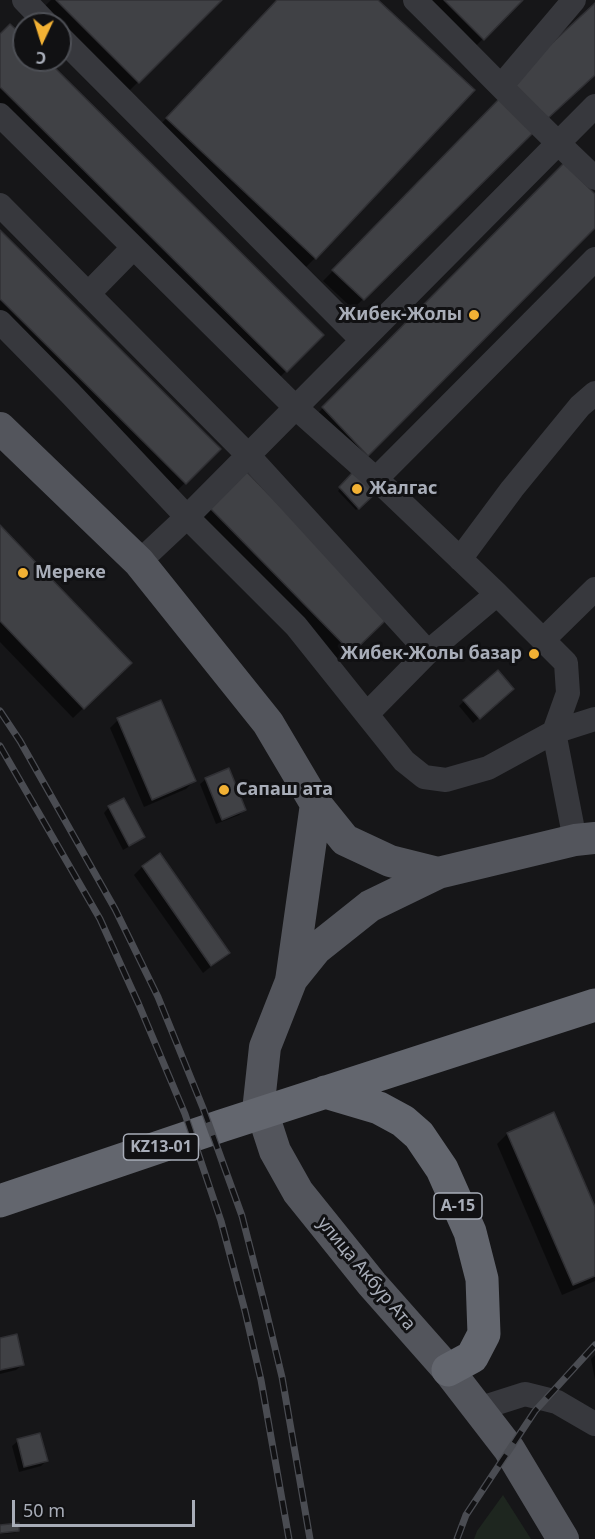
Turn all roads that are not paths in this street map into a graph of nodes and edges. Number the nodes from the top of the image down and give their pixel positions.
1 (24, 0) edge
2 (415, 0) edge
3 (574, 0) edge
4 (36, 12) edge
5 (72, 49) edge
6 (501, 85) junction
7 (595, 106) edge
8 (0, 116) edge
9 (558, 143) junction
10 (595, 178) edge
11 (0, 205) edge
12 (133, 248) junction
13 (595, 259) edge
14 (88, 294) junction
15 (0, 322) edge
16 (362, 340) junction
17 (595, 393) edge
18 (295, 407) junction
19 (0, 428) edge
20 (248, 455) junction
21 (376, 479) junction
22 (187, 517) junction
23 (460, 559) junction
24 (139, 562) junction
25 (595, 589) edge
26 (497, 594) junction
27 (543, 640) junction
28 (428, 652) junction
29 (367, 714) junction
30 (595, 719) edge
31 (554, 732) junction
32 (316, 804) junction
33 (585, 839) edge
34 (438, 873) junction
35 (291, 981) junction
36 (595, 1005) edge
37 (323, 1092) junction
38 (0, 1201) edge
39 (448, 1370) junction
40 (478, 1409) junction
41 (595, 1424) edge
42 (563, 1539) edge

1 - 4 lane
2 - 6 lane
3 - 6 lane
5 - 16 lane
6 - 9 lane
7 - 9 lane
8 - 12 lane
9 - 10 lane
9 - 16 lane
11 - 14 lane
12 - 14 lane
12 - 18 lane
13 - 21 lane
14 - 20 lane
15 - 22 lane
16 - 18 lane
17 - 23 lane
18 - 20 lane
18 - 21 lane
19 - 24 main road
20 - 22 lane
20 - 28 lane
21 - 23 lane
22 - 24 lane
22 - 29 lane
23 - 26 lane
24 - 32 main road
25 - 27 lane
26 - 27 lane
26 - 28 lane
27 - 31 lane
28 - 29 lane
29 - 31 lane
30 - 31 lane
31 - 33 lane
32 - 34 main road
32 - 35 main road
33 - 34 main road
34 - 35 main road
35 - 39 main road, улица Акбур Ата
36 - 37 highway, KZ13-01
37 - 38 highway, KZ13-01
37 - 39 highway, A-15
39 - 40 main road, улица Акбур Ата
40 - 41 lane
40 - 42 main road, улица Акбур Ата

